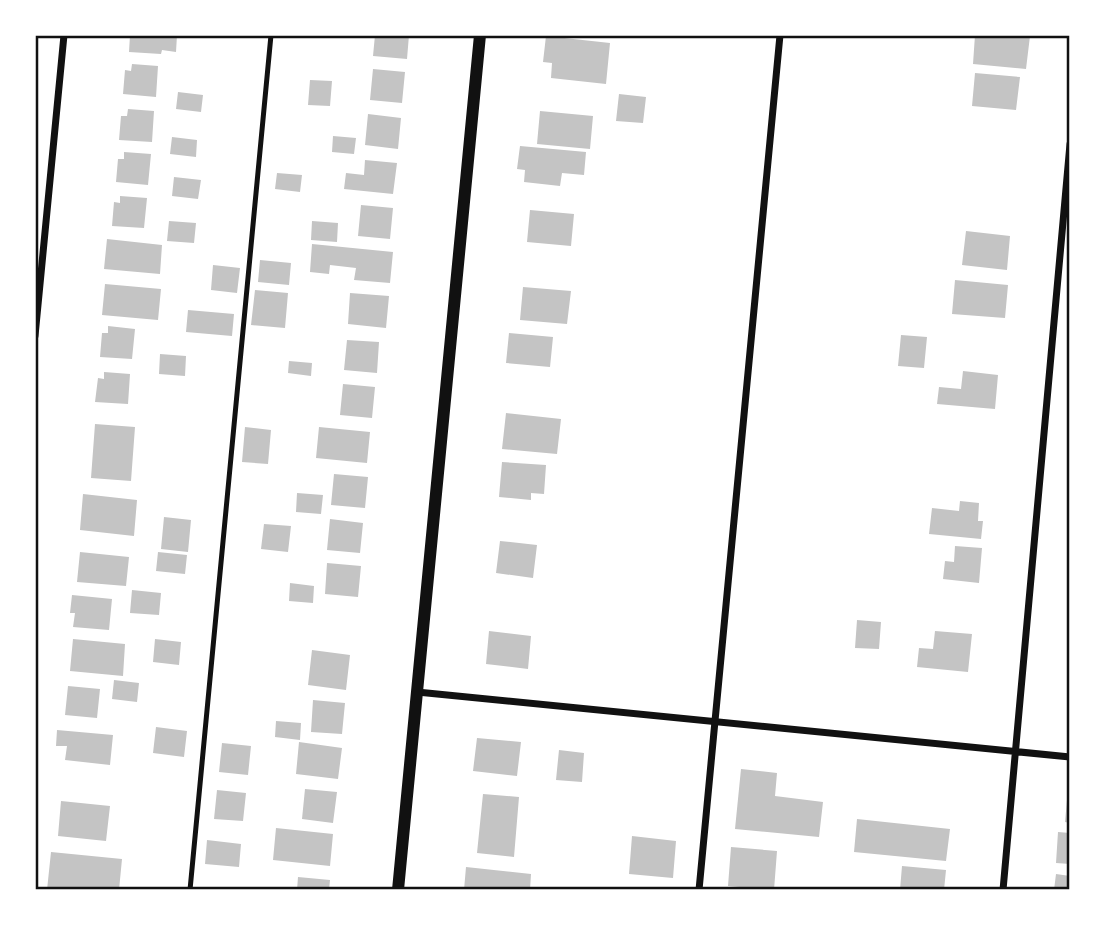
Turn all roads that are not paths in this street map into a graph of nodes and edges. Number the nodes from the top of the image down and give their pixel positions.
1 (64, 35) edge
2 (271, 35) edge
3 (480, 35) edge
4 (780, 35) edge
5 (1070, 144) edge
6 (35, 336) edge
7 (417, 692) junction
8 (715, 722) junction
9 (1015, 750) junction
10 (1070, 757) edge
11 (190, 890) edge
12 (398, 890) edge
13 (699, 890) edge
14 (1003, 890) edge

1 - 6 street
2 - 11 lane
3 - 7 street
4 - 8 street
5 - 9 street
7 - 8 street
7 - 12 street
8 - 9 street
8 - 13 street
9 - 10 street
9 - 14 street

